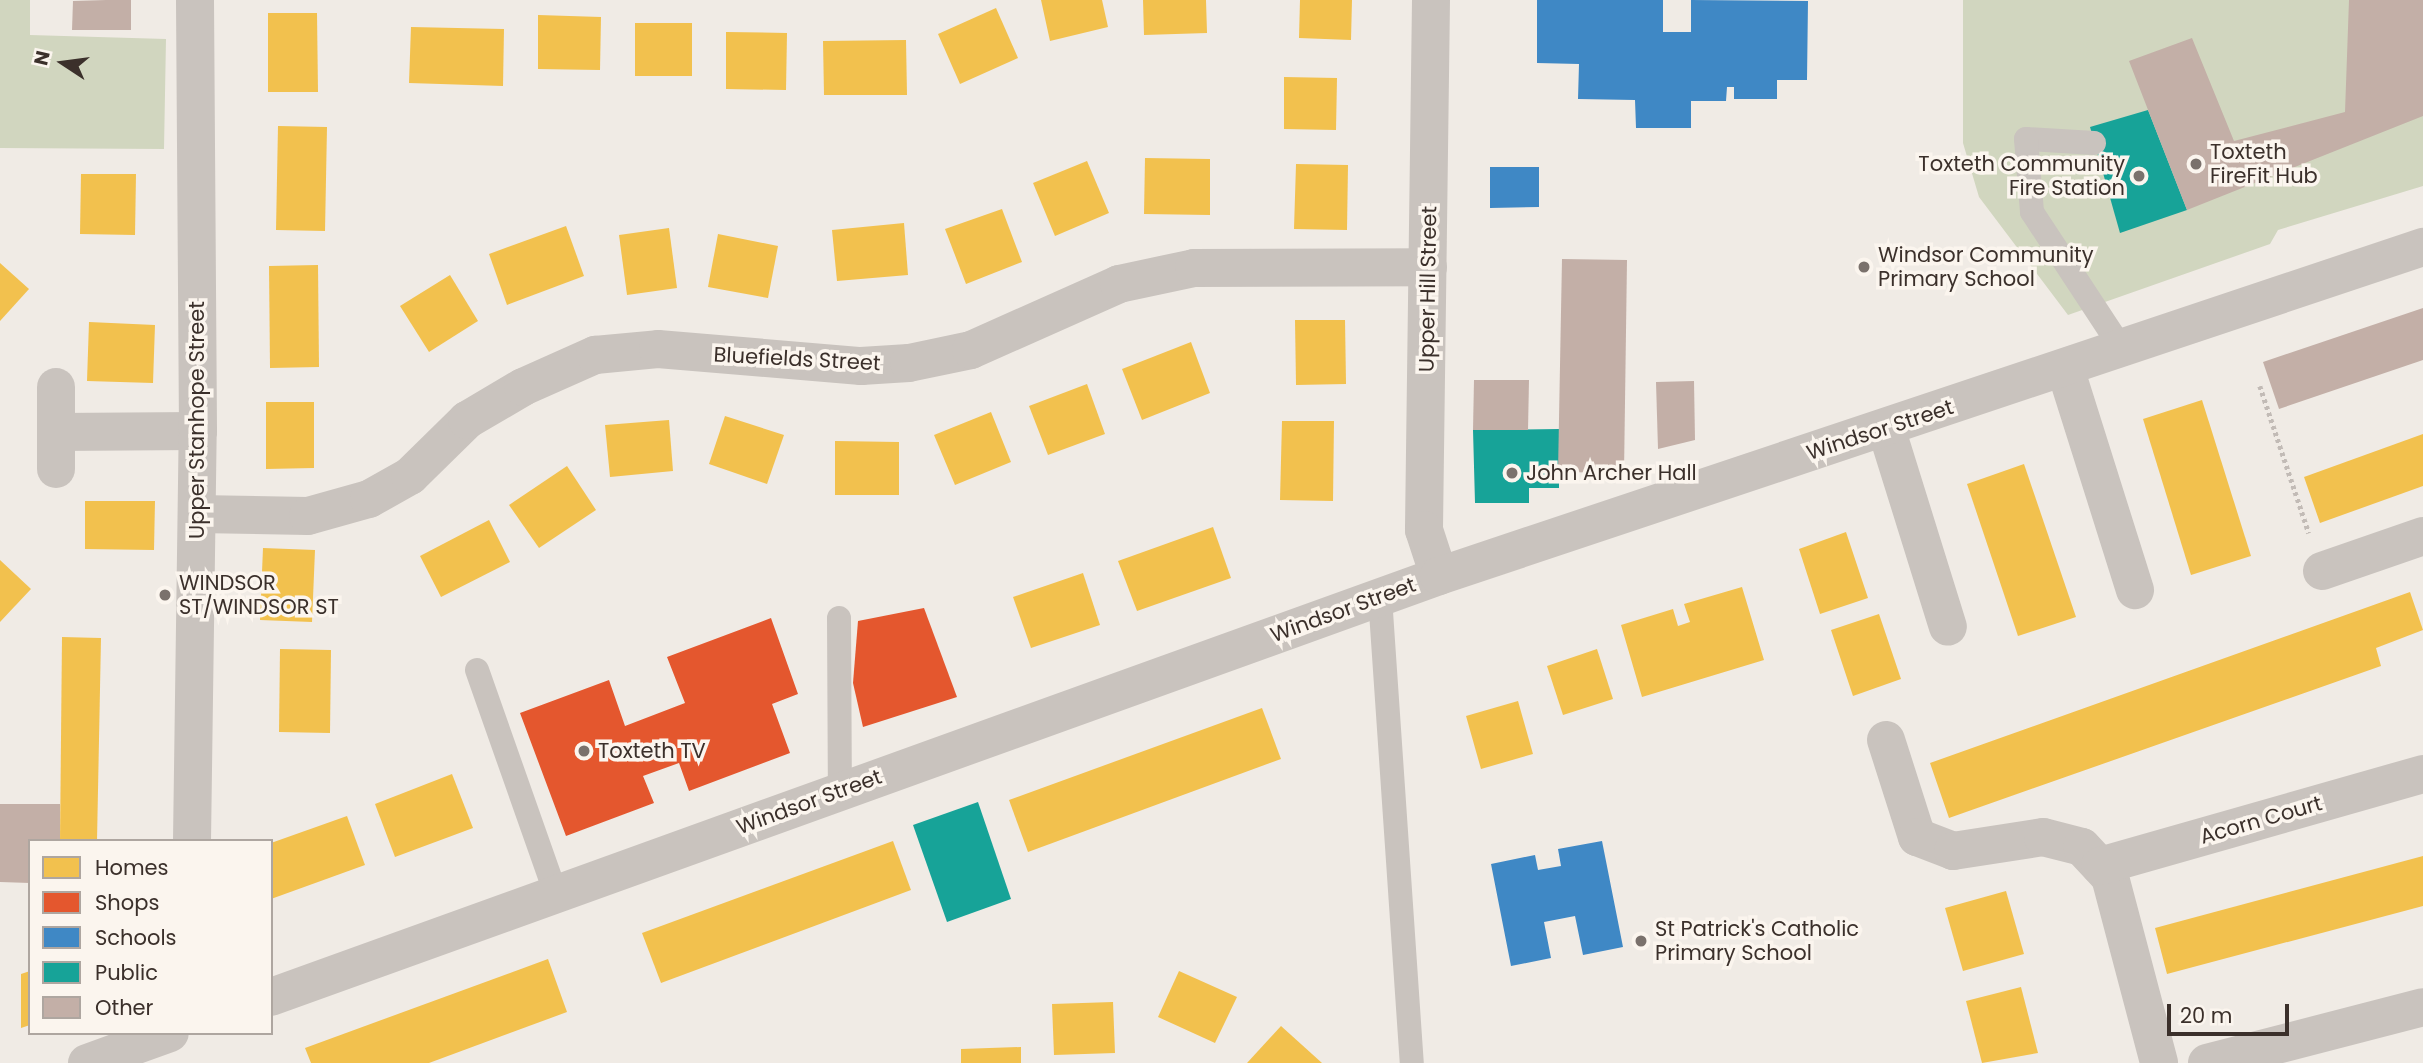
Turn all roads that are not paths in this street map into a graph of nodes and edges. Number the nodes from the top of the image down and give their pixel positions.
1 (195, 0) edge
2 (1431, 0) edge
3 (2094, 143) dead end
4 (2423, 247) edge
5 (1428, 267) junction
6 (2122, 349) junction
7 (2065, 368) junction
8 (56, 387) dead end
9 (1886, 428) junction
10 (198, 431) junction
11 (197, 514) junction
12 (2423, 536) edge
13 (2322, 571) road end
14 (1439, 576) junction
15 (2135, 590) dead end
16 (1380, 597) junction
17 (839, 618) dead end
18 (1948, 627) dead end
19 (477, 670) dead end
20 (1886, 740) dead end
21 (2423, 774) edge
22 (839, 790) junction
23 (192, 839) edge
24 (2099, 866) junction
25 (556, 894) junction
26 (273, 996) edge
27 (2423, 1007) edge
28 (158, 1046) edge
29 (87, 1063) edge
30 (1412, 1063) edge
31 (2159, 1063) edge
32 (2207, 1063) edge

1 - 10 street, Upper Stanhope Street
2 - 5 street, Upper Hill Street
3 - 6 lane
4 - 6 street, Windsor Street
5 - 11 street, Bluefields Street
5 - 14 street, Upper Hill Street
6 - 7 street, Windsor Street
7 - 9 street, Windsor Street
7 - 15 street
8 - 10 street
9 - 14 street, Windsor Street
9 - 18 street
10 - 11 street, Upper Stanhope Street
11 - 23 street, Upper Stanhope Street
12 - 13 street
14 - 16 street, Windsor Street
16 - 22 street, Windsor Street
16 - 30 lane
17 - 22 lane
19 - 25 lane
20 - 24 street
21 - 24 street, Acorn Court
22 - 25 street, Windsor Street
24 - 31 street
25 - 26 street, Windsor Street
27 - 32 street
28 - 29 street

